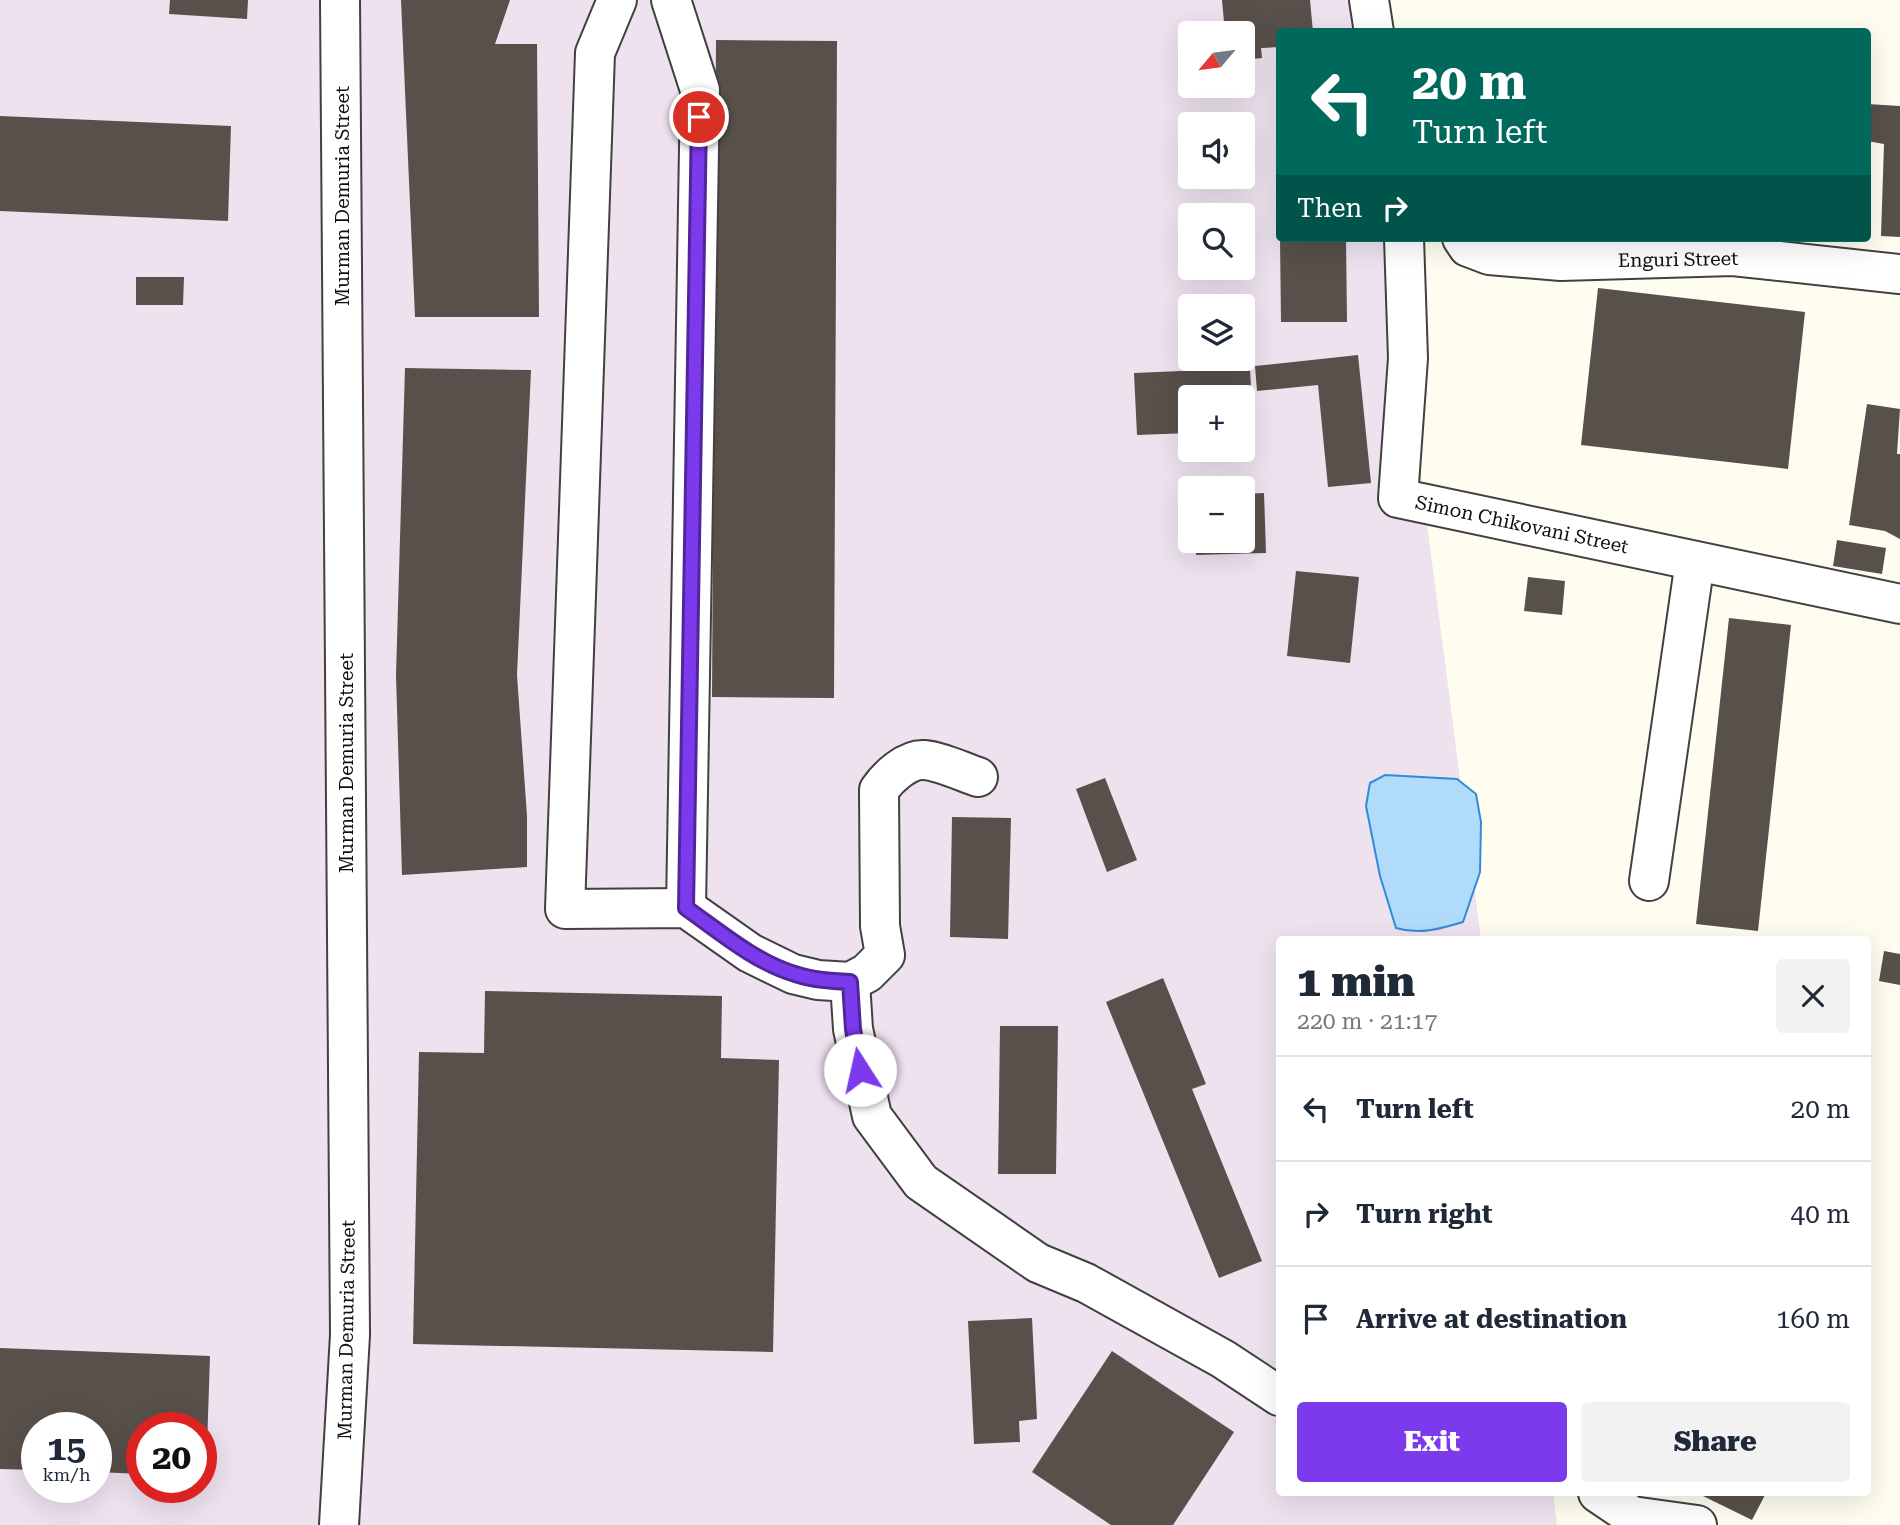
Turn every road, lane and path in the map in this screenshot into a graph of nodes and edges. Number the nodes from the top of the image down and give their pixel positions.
1 (340, 0) edge
2 (617, 0) edge
3 (671, 0) edge
4 (1369, 0) edge
5 (1373, 28) edge
6 (1404, 242) edge
7 (1465, 242) edge
8 (1900, 274) edge
9 (1695, 561) junction
10 (1900, 604) edge
11 (978, 777) dead end
12 (1649, 881) dead end
13 (686, 908) junction
14 (850, 982) junction
15 (1276, 1394) edge
16 (1602, 1496) edge
17 (339, 1525) edge
18 (1697, 1525) edge

1 - 17 street, Murman Demuria Street
2 - 13 street
3 - 13 street
4 - 5 street
6 - 9 street, Simon Chikovani Street
7 - 8 street, Enguri Street
9 - 10 street, Simon Chikovani Street
9 - 12 street
11 - 14 street
13 - 14 street
14 - 15 street
16 - 18 street

